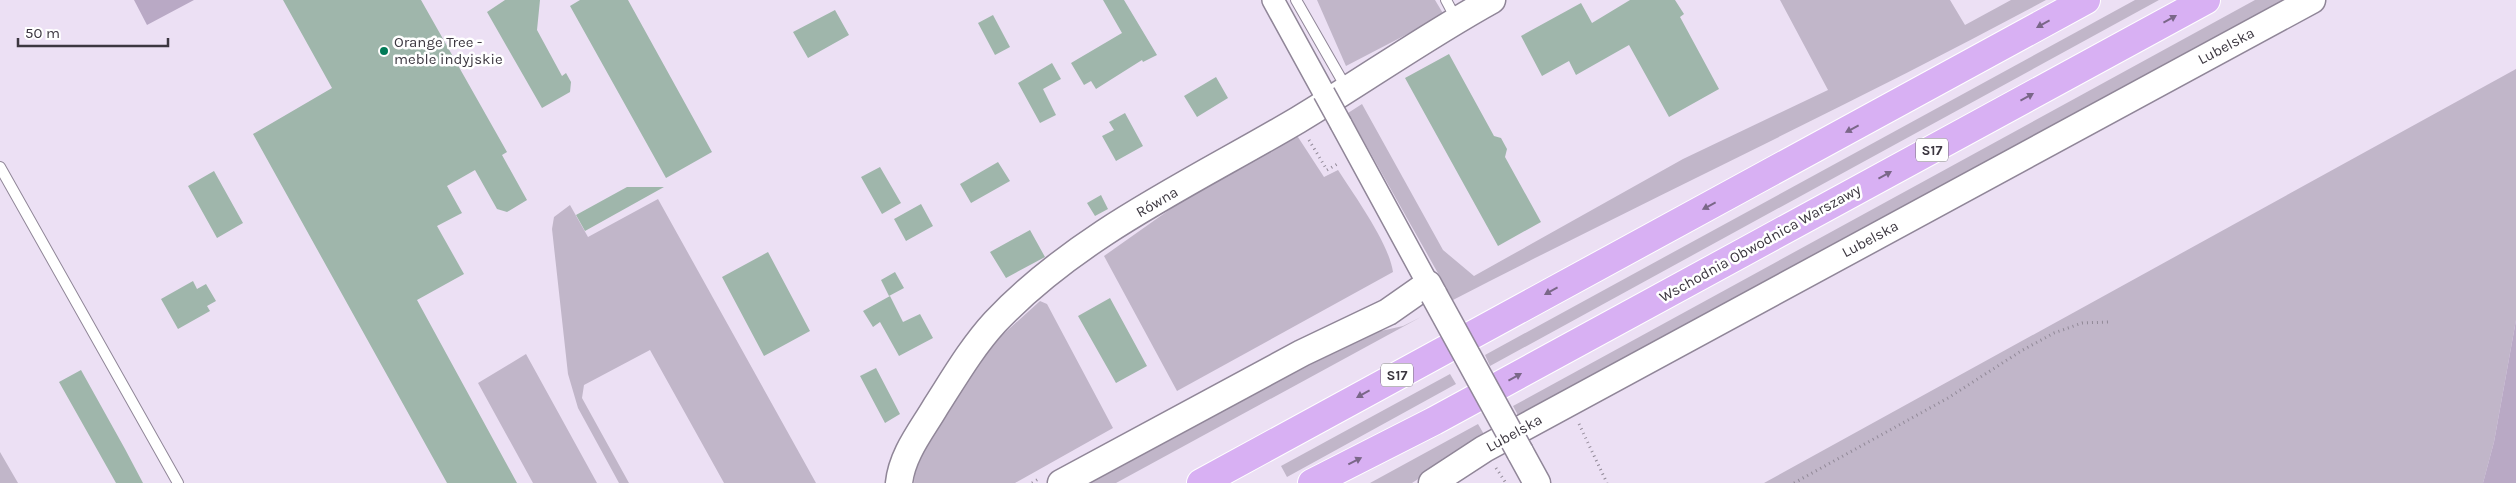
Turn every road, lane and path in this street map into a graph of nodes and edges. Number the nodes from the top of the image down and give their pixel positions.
1 (1273, 0) edge
2 (1296, 0) edge
3 (1492, 0) edge
4 (2086, 0) edge
5 (2206, 0) edge
6 (2312, 0) edge
7 (1451, 10) edge
8 (1336, 91) junction
9 (1310, 141) dead end
10 (1341, 160) dead end
11 (1335, 165) dead end
12 (0, 167) edge
13 (1346, 170) dead end
14 (1431, 290) junction
15 (2108, 322) dead end
16 (1568, 403) junction
17 (1492, 462) dead end
18 (1055, 478) edge
19 (178, 483) edge
20 (899, 483) edge
21 (1032, 483) edge
22 (1201, 483) edge
23 (1312, 483) edge
24 (1432, 483) edge
25 (1506, 483) edge
26 (1537, 483) edge
27 (1607, 483) edge
28 (1794, 483) edge

1 - 8 street
2 - 8 lane
3 - 7 street, Równa
4 -> 22 highway, S17
23 -> 5 highway, Wschodnia Obwodnica Warszawy / S17
6 - 16 street, Lubelska
7 - 8 street, Równa
8 - 14 street, bridge
8 - 20 street, Równa
9 - 11 path
10 - 13 path
12 - 19 lane
14 - 18 street
14 - 26 street, bridge
15 - 28 path
16 - 24 street, Lubelska
16 - 27 path
17 - 25 path
18 - 21 path

